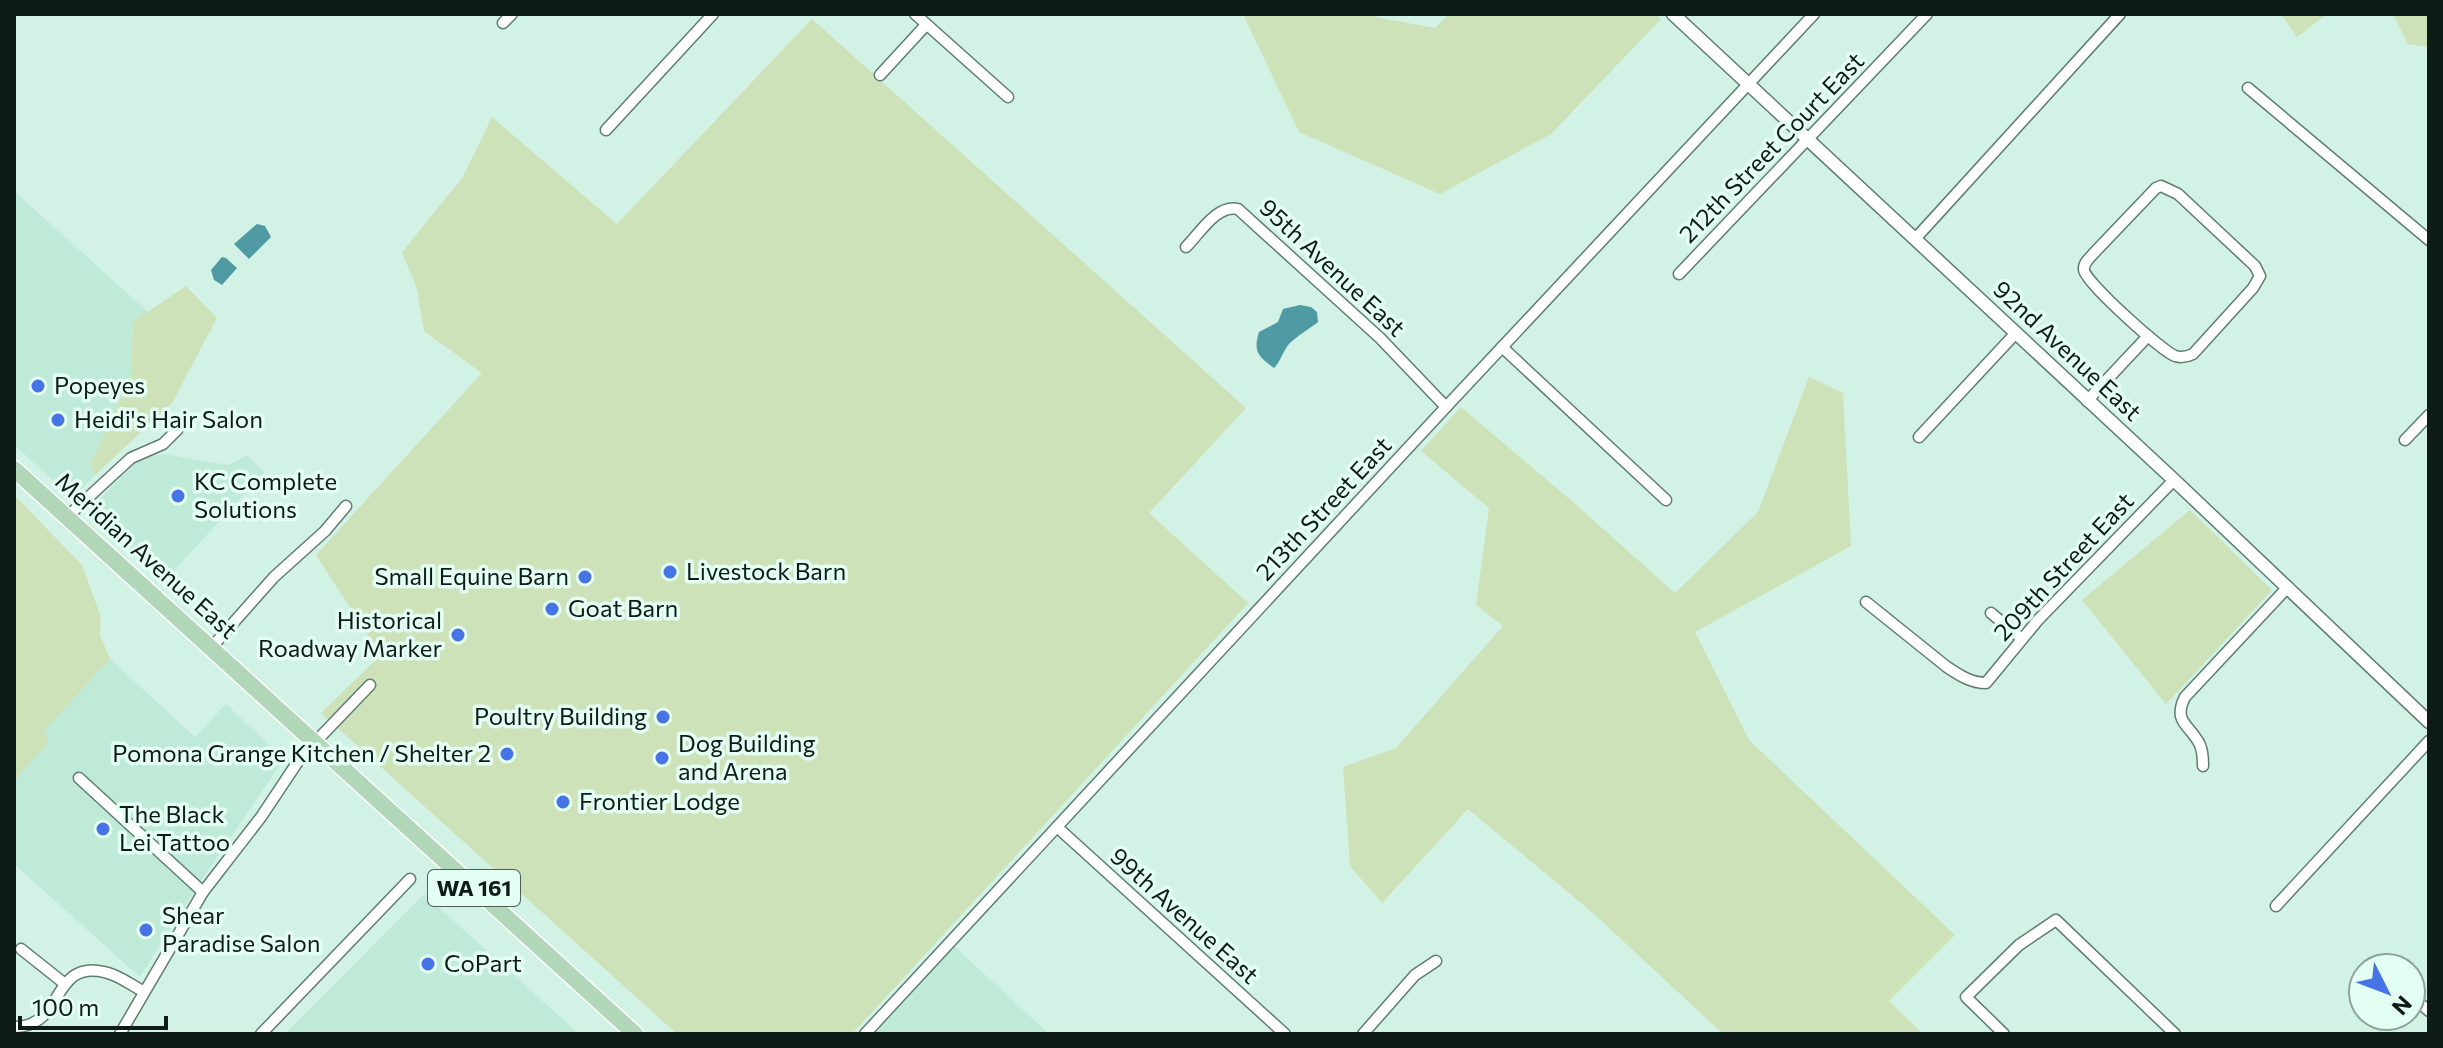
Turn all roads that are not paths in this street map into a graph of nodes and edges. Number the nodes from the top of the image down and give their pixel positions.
1 (512, 14) edge
2 (713, 14) edge
3 (915, 14) edge
4 (1673, 14) edge
5 (1814, 14) edge
6 (1927, 14) edge
7 (2120, 14) edge
8 (503, 23) dead end
9 (926, 25) junction
10 (880, 75) dead end
11 (1749, 84) junction
12 (2248, 88) dead end
13 (1008, 97) dead end
14 (606, 130) dead end
15 (1809, 139) junction
16 (1915, 239) junction
17 (2429, 240) edge
18 (1186, 247) dead end
19 (1679, 274) dead end
20 (2015, 334) junction
21 (2148, 336) junction
22 (1502, 347) junction
23 (2087, 401) junction
24 (1446, 407) junction
25 (2429, 415) edge
26 (178, 429) dead end
27 (1919, 437) dead end
28 (2405, 440) dead end
29 (14, 469) edge
30 (2174, 480) junction
31 (1666, 500) dead end
32 (346, 506) dead end
33 (67, 517) junction
34 (2288, 587) junction
35 (1866, 602) dead end
36 (1991, 613) dead end
37 (2022, 639) junction
38 (211, 648) junction
39 (370, 685) dead end
40 (2429, 722) edge
41 (2429, 741) edge
42 (313, 742) junction
43 (2203, 766) dead end
44 (79, 778) dead end
45 (1057, 827) junction
46 (410, 879) dead end
47 (203, 892) junction
48 (2276, 906) dead end
49 (21, 949) dead end
50 (1436, 961) dead end
51 (65, 984) junction
52 (143, 991) junction
53 (14, 1027) edge
54 (120, 1034) edge
55 (261, 1034) edge
56 (635, 1034) edge
57 (865, 1034) edge
58 (1285, 1034) edge
59 (1363, 1034) edge
60 (2004, 1034) edge
61 (2175, 1034) edge

1 - 8 street
2 - 14 street
3 - 9 street
4 - 11 street, 92nd Avenue East
5 - 11 street, 213th Street East
6 - 15 street, 212th Street Court East
7 - 16 street
9 - 10 street
9 - 13 street
11 - 15 street, 92nd Avenue East
11 - 22 street, 213th Street East
12 - 17 street
15 - 16 street, 92nd Avenue East
15 - 19 street, 212th Street Court East
16 - 20 street, 92nd Avenue East
18 - 24 street, 95th Avenue East
20 - 23 street, 92nd Avenue East
20 - 27 street
21 - 21 street
21 - 23 street
22 - 24 street, 213th Street East
22 - 31 street
23 - 30 street, 92nd Avenue East
24 - 45 street, 213th Street East
25 - 28 street
26 - 33 street
29 - 33 main road, Meridian Avenue East / WA 161
30 - 34 street, 92nd Avenue East
30 - 37 street, 209th Street East
32 - 38 street
33 - 38 main road, Meridian Avenue East / WA 161
34 - 40 street, 92nd Avenue East
34 - 43 street
35 - 37 street, 209th Street East
36 - 37 street
38 - 42 main road, Meridian Avenue East / WA 161
39 - 42 street
41 - 48 street
42 - 47 street
42 - 56 main road, Meridian Avenue East / WA 161
44 - 47 street
45 - 57 street, 213th Street East
45 - 58 street, 99th Avenue East
46 - 55 street
47 - 52 street
49 - 51 street
50 - 59 street
51 - 52 street
51 - 53 street
52 - 54 street
60 - 61 street

